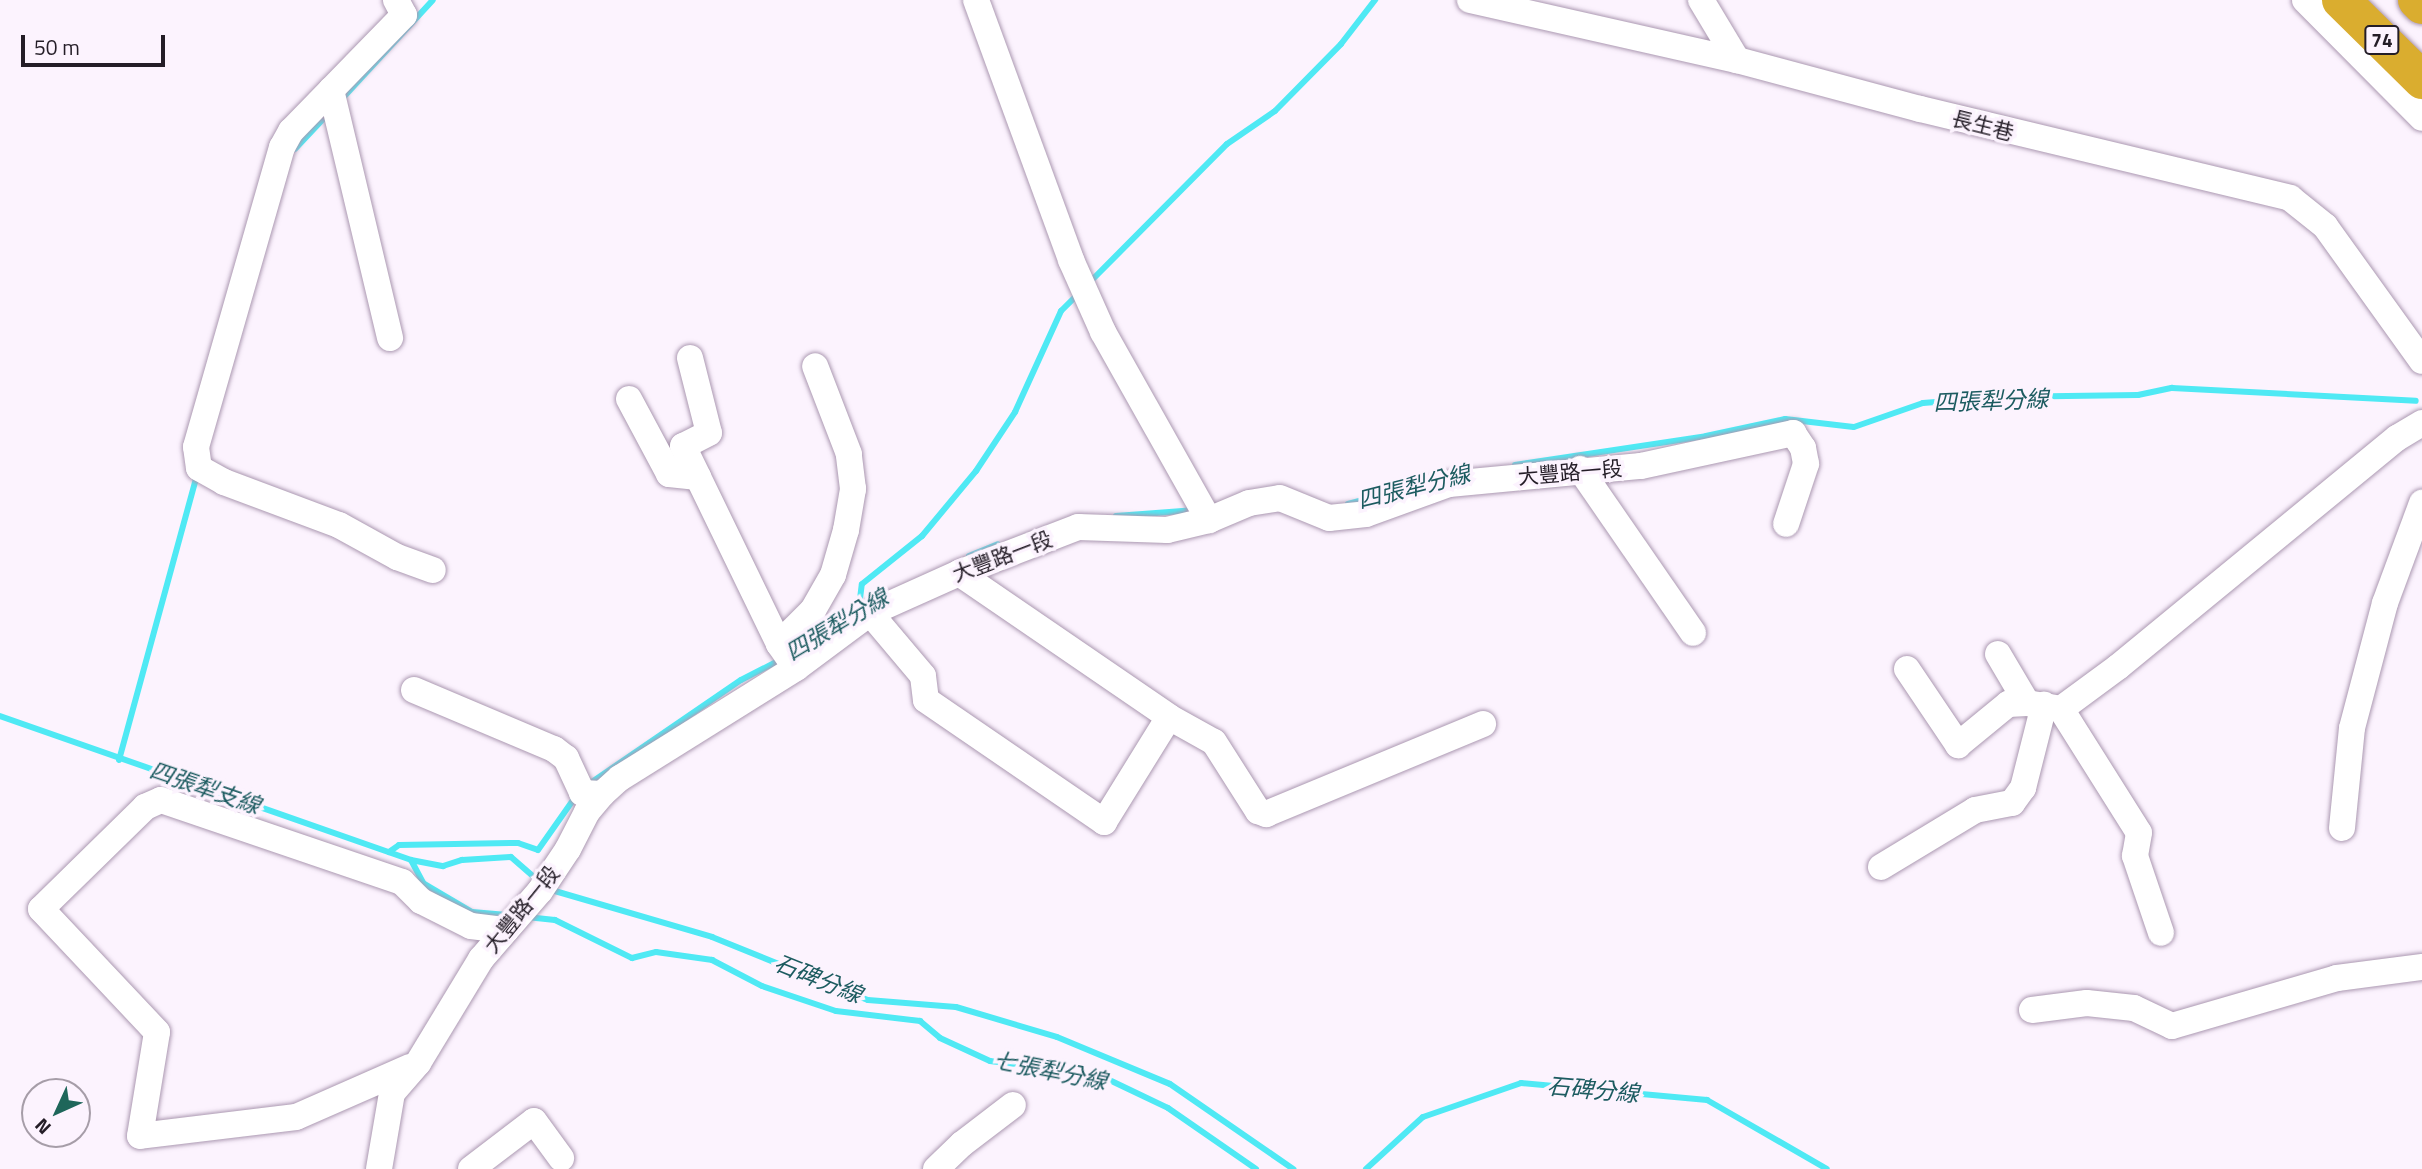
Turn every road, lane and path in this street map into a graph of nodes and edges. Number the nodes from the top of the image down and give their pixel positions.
1 (396, 0) edge
2 (976, 0) edge
3 (1470, 0) edge
4 (1701, 0) edge
5 (2305, 0) edge
6 (2341, 0) edge
7 (2372, 0) edge
8 (2417, 0) edge
9 (2422, 5) edge
10 (2422, 50) edge
11 (1737, 60) junction
12 (2422, 80) edge
13 (331, 90) junction
14 (2422, 118) edge
15 (390, 338) dead end
16 (690, 358) dead end
17 (2422, 361) edge
18 (816, 366) dead end
19 (629, 398) dead end
20 (2422, 423) edge
21 (1580, 469) junction
22 (698, 477) junction
23 (2422, 503) edge
24 (1209, 520) junction
25 (1786, 524) dead end
26 (433, 570) dead end
27 (959, 573) junction
28 (870, 612) junction
29 (1693, 633) dead end
30 (779, 644) junction
31 (1998, 654) dead end
32 (796, 668) junction
33 (1907, 669) dead end
34 (414, 690) dead end
35 (2044, 705) junction
36 (1169, 717) junction
37 (1483, 724) dead end
38 (602, 794) junction
39 (2342, 828) dead end
40 (1881, 867) dead end
41 (506, 930) junction
42 (2161, 933) dead end
43 (2422, 967) edge
44 (2032, 1010) dead end
45 (418, 1063) junction
46 (1013, 1105) dead end
47 (561, 1158) dead end
48 (379, 1169) edge
49 (471, 1169) edge
50 (936, 1169) edge

1 - 13 street
2 - 24 street
3 - 11 street, 長生巷
4 - 11 street
5 - 14 street
6 - 12 highway, 74
7 - 10 highway, 74
8 - 9 highway, 74
11 - 17 street, 長生巷
13 - 15 street
13 - 26 street
16 - 22 street
18 - 30 street
19 - 22 street
20 - 35 street
21 - 24 street, 大豐路一段
21 - 25 street, 大豐路一段
21 - 29 street
22 - 30 street
23 - 39 street
24 - 27 street, 大豐路一段
27 - 28 street, 大豐路一段
27 - 36 street
28 - 32 street, 大豐路一段
28 - 36 street
30 - 32 street
31 - 35 street
32 - 38 street, 大豐路一段
33 - 35 street
34 - 38 street
35 - 40 street
35 - 42 street
36 - 37 street
38 - 41 street, 大豐路一段
41 - 45 street, 大豐路一段
41 - 45 street
43 - 44 street
45 - 48 street, 大豐路一段
46 - 50 street
47 - 49 street

